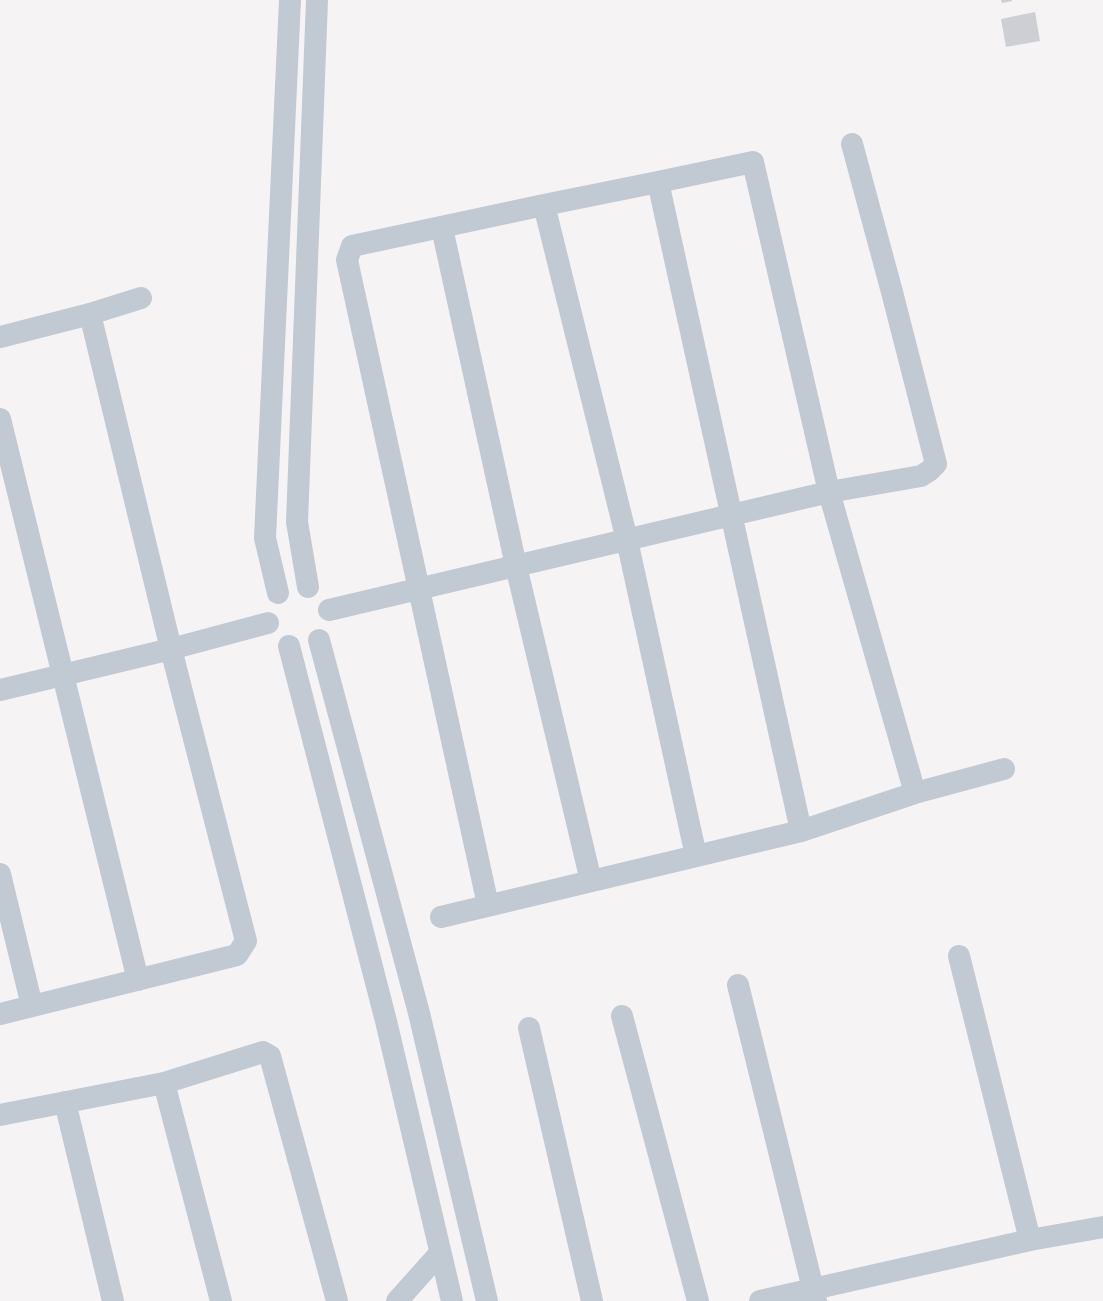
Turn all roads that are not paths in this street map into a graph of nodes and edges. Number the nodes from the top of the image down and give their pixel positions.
1 (290, 0) edge
2 (317, 0) edge
3 (852, 144) dead end
4 (658, 182) junction
5 (544, 205) junction
6 (442, 228) junction
7 (141, 298) dead end
8 (90, 314) junction
9 (0, 337) edge
10 (0, 420) edge
11 (829, 492) junction
12 (732, 515) junction
13 (627, 540) junction
14 (516, 566) junction
15 (308, 587) junction
16 (418, 590) junction
17 (278, 593) junction
18 (329, 610) junction
19 (268, 623) junction
20 (319, 640) junction
21 (289, 646) junction
22 (171, 649) junction
23 (63, 675) junction
24 (0, 690) edge
25 (1004, 769) dead end
26 (915, 793) junction
27 (801, 831) junction
28 (696, 856) junction
29 (0, 874) edge
30 (591, 881) junction
31 (488, 905) junction
32 (441, 917) dead end
33 (959, 956) dead end
34 (138, 980) junction
35 (738, 985) dead end
36 (32, 1006) junction
37 (0, 1014) edge
38 (622, 1016) dead end
39 (529, 1028) dead end
40 (164, 1082) junction
41 (65, 1102) junction
42 (0, 1115) edge
43 (1103, 1227) edge
44 (1030, 1240) junction
45 (440, 1254) junction
46 (815, 1295) edge
47 (113, 1301) edge
48 (221, 1301) edge
49 (337, 1301) edge
50 (397, 1301) edge
51 (452, 1301) edge
52 (487, 1301) edge
53 (592, 1301) edge
54 (698, 1301) edge
55 (760, 1301) edge

1 - 17 street
2 - 15 street
3 - 11 street
4 - 5 street
4 - 11 street
4 - 12 street
5 - 6 street
5 - 13 street
6 - 14 street
6 - 16 street
7 - 8 street
8 - 9 street
8 - 22 street
10 - 23 street
11 - 12 street
11 - 26 street
12 - 13 street
12 - 27 street
13 - 14 street
13 - 28 street
14 - 16 street
14 - 30 street
15 - 17 street
15 - 18 street
16 - 18 street
16 - 31 street
17 - 19 street
18 - 20 street
19 - 21 street
19 - 22 street
20 - 21 street
20 - 52 street
21 - 45 street
22 - 23 street
22 - 34 street
23 - 24 street
23 - 34 street
25 - 26 street
26 - 27 street
27 - 28 street
28 - 30 street
29 - 36 street
30 - 31 street
31 - 32 street
33 - 44 street
34 - 36 street
35 - 46 street
36 - 37 street
38 - 54 street
39 - 53 street
40 - 41 street
40 - 48 street
40 - 49 street
41 - 42 street
41 - 47 street
43 - 44 street
44 - 46 street
45 - 50 street
45 - 51 street
46 - 55 street

